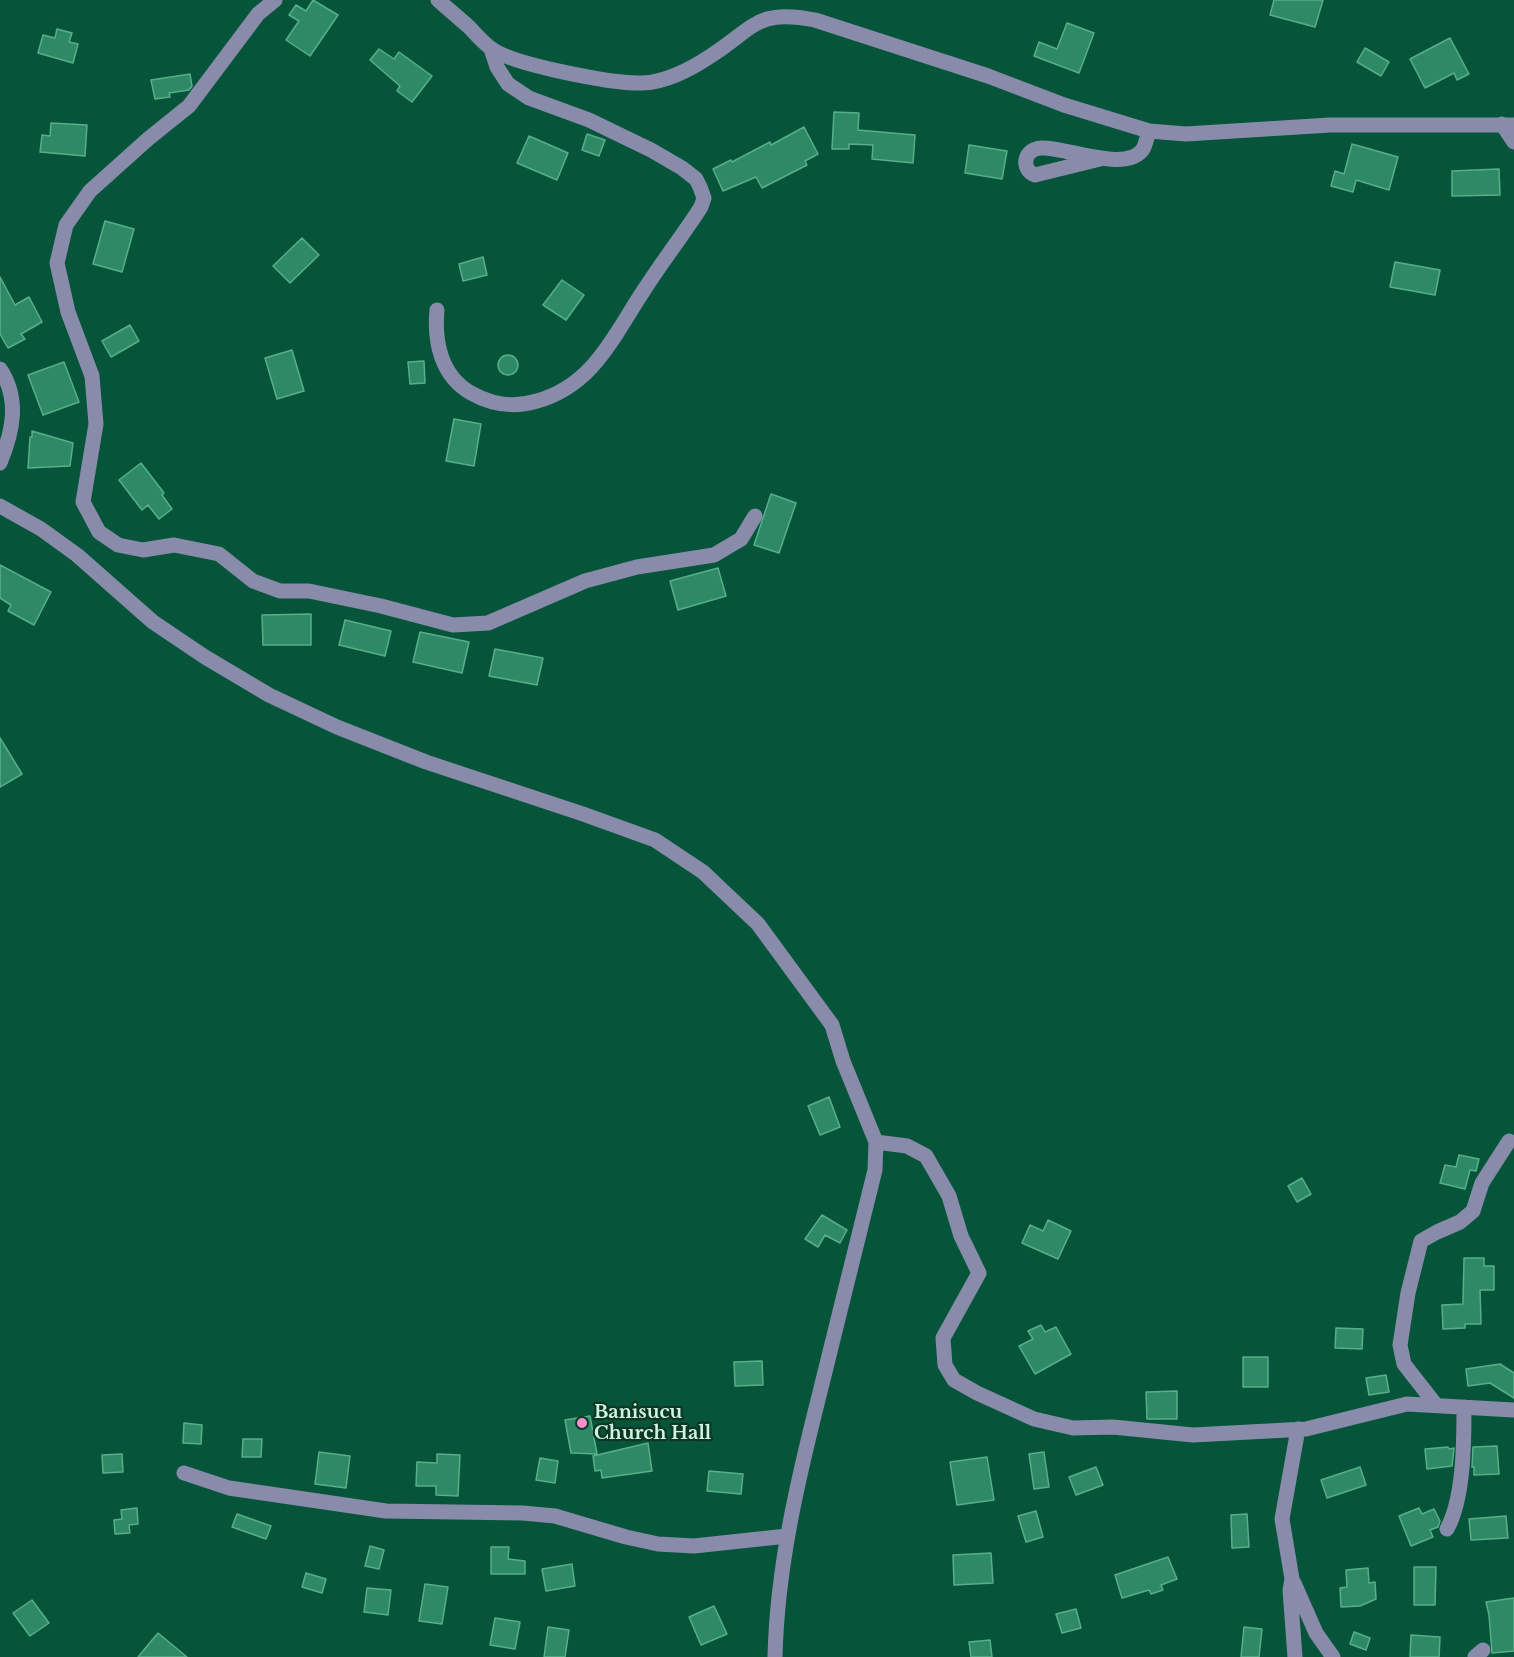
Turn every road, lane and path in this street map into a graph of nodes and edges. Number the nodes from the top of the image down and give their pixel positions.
1 (275, 0) edge
2 (438, 0) edge
3 (491, 49) junction
4 (1508, 125) edge
5 (1149, 131) junction
6 (1514, 142) edge
7 (1100, 159) dead end
8 (437, 310) dead end
9 (0, 369) edge
10 (0, 463) edge
11 (0, 506) edge
12 (755, 516) dead end
13 (1509, 1141) dead end
14 (876, 1142) junction
15 (1436, 1405) junction
16 (1464, 1407) junction
17 (1514, 1410) edge
18 (1298, 1429) junction
19 (184, 1473) dead end
20 (1447, 1529) dead end
21 (787, 1536) junction
22 (1292, 1579) junction
23 (775, 1657) edge
24 (1295, 1657) edge
25 (1333, 1657) edge

1 - 12 street
2 - 3 street
3 - 5 street
3 - 8 street
4 - 5 street
4 - 6 street
5 - 7 street
9 - 10 street
11 - 14 street
13 - 15 street
14 - 18 street
14 - 21 street
15 - 16 street
15 - 18 street
16 - 17 street
16 - 20 street
18 - 22 street
19 - 21 street
21 - 23 street
22 - 24 street
22 - 25 street

